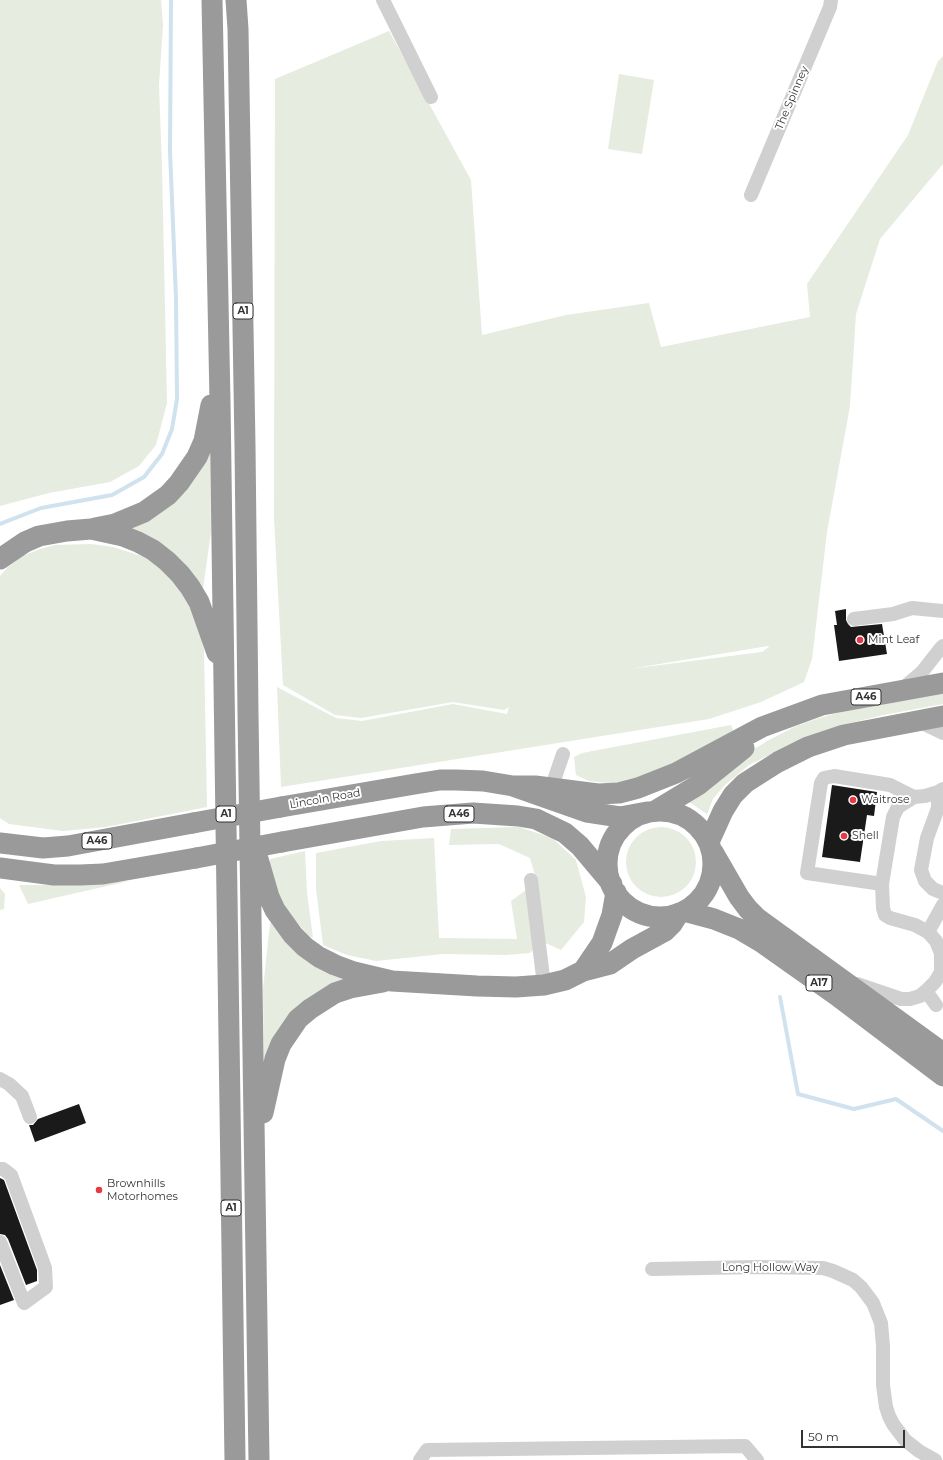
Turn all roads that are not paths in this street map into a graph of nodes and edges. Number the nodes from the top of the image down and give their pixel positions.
1 (212, 0) edge
2 (236, 0) edge
3 (383, 0) edge
4 (831, 0) edge
5 (431, 98) dead end
6 (751, 196) dead end
7 (219, 345) junction
8 (91, 529) junction
9 (0, 559) edge
10 (943, 611) edge
11 (854, 619) dead end
12 (942, 644) edge
13 (223, 672) junction
14 (943, 683) edge
15 (899, 691) junction
16 (791, 716) junction
17 (943, 716) edge
18 (918, 721) junction
19 (943, 733) edge
20 (562, 754) dead end
21 (513, 786) junction
22 (551, 788) junction
23 (941, 791) edge
24 (914, 797) junction
25 (651, 812) junction
26 (250, 834) junction
27 (0, 843) edge
28 (710, 846) junction
29 (0, 868) edge
30 (531, 880) dead end
31 (882, 884) junction
32 (614, 888) junction
33 (943, 893) edge
34 (943, 905) edge
35 (682, 912) junction
36 (928, 932) junction
37 (583, 971) junction
38 (836, 976) junction
39 (392, 981) junction
40 (544, 985) junction
41 (926, 991) junction
42 (936, 1005) dead end
43 (943, 1053) edge
44 (943, 1076) edge
45 (0, 1079) edge
46 (30, 1117) dead end
47 (255, 1156) junction
48 (0, 1169) edge
49 (0, 1242) edge
50 (652, 1269) dead end
51 (943, 1457) edge
52 (931, 1458) edge
53 (235, 1460) edge
54 (259, 1460) edge
55 (420, 1460) edge
56 (757, 1460) edge

1 - 7 highway, A1
2 - 26 highway, A1
3 - 5 street
4 - 6 street, The Spinney
7 - 8 highway
7 - 13 highway, A1
8 - 9 highway
8 - 13 highway
10 - 11 street
12 - 15 street
13 - 53 highway, A1
14 - 15 highway, A46
15 - 16 highway, A46
16 - 22 highway, A46
16 - 25 highway, A46
17 - 18 highway
18 - 19 street
18 - 28 highway
20 - 22 street
21 - 22 highway, A46
21 - 25 highway, Lincoln Road / A46
21 - 27 highway, Lincoln Road / A46, bridge
23 - 24 street
23 - 33 street
24 - 31 street
24 - 31 street
25 - 28 highway
25 - 32 highway
26 - 39 highway
26 - 47 highway, A1
28 - 35 highway
28 - 38 highway, A17
29 - 32 highway, A46, bridge
30 - 40 street
31 - 36 street
32 - 35 highway
32 - 37 highway
34 - 36 street
35 - 37 highway
35 - 44 highway, A17
36 - 41 street
37 - 40 highway
38 - 41 street
38 - 43 highway, A17
39 - 40 highway
39 - 47 highway
41 - 42 street
45 - 46 street
47 - 54 highway, A1
48 - 49 street
50 - 52 street, Long Hollow Way
51 - 52 street, Long Hollow Way
55 - 56 street

